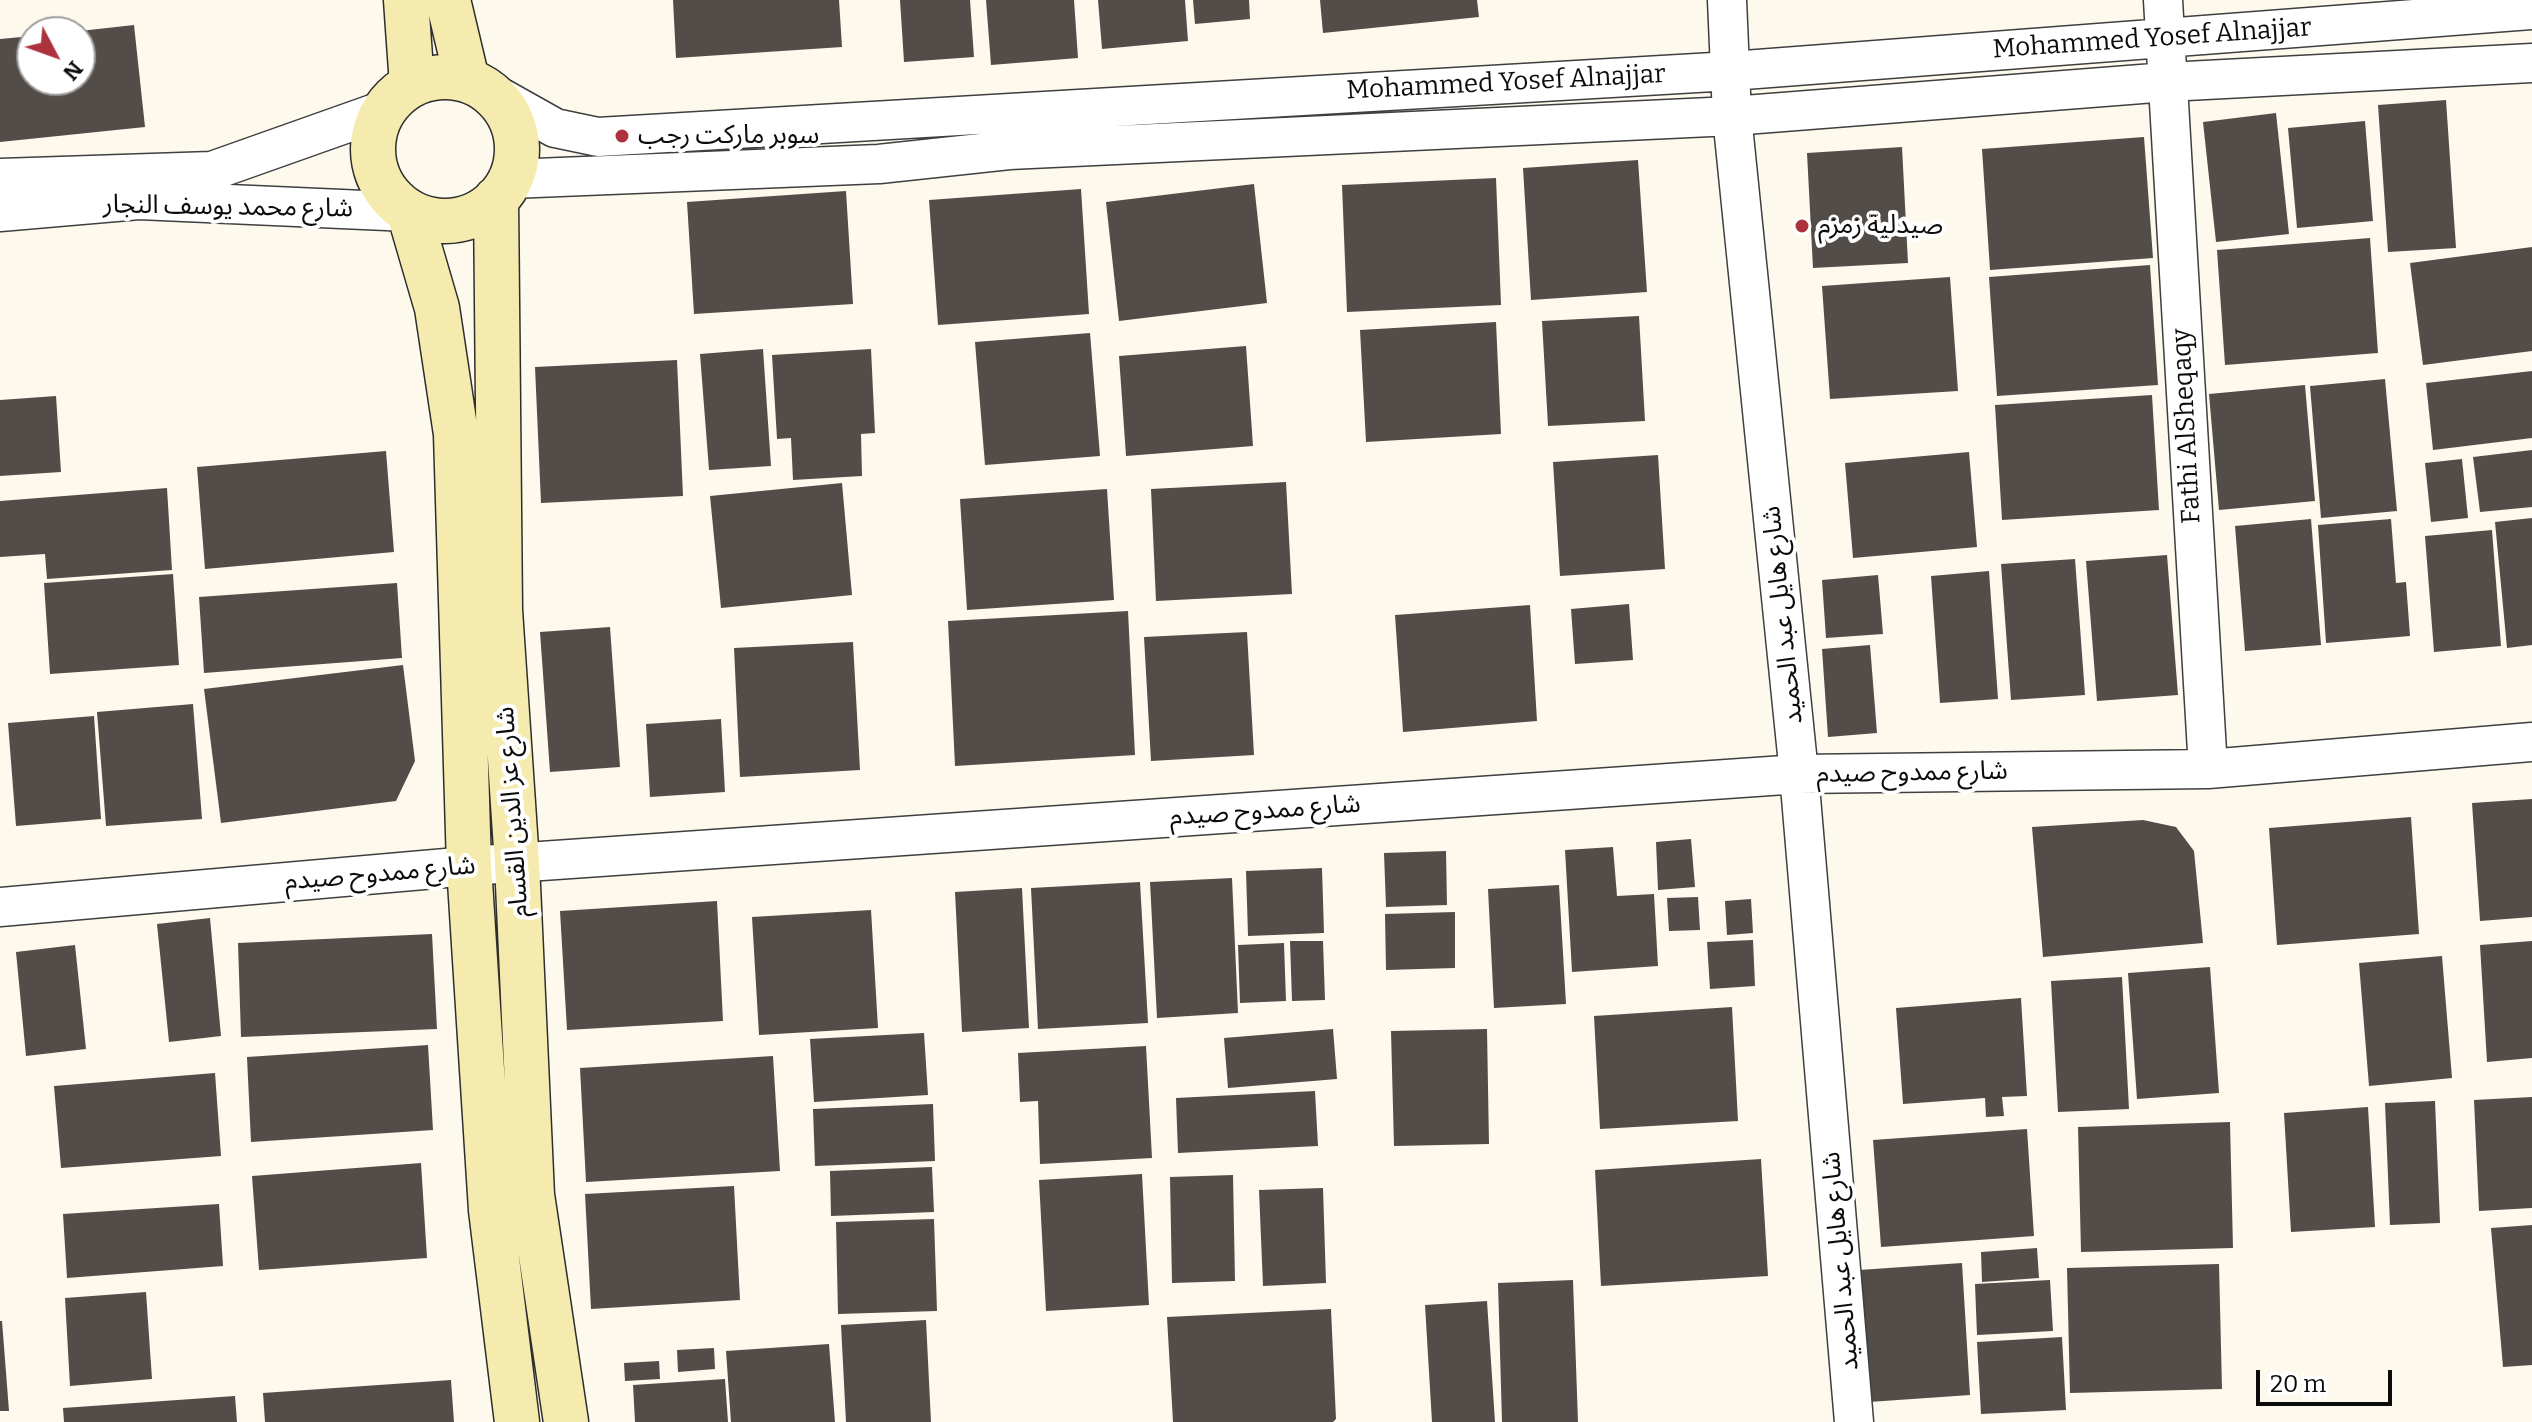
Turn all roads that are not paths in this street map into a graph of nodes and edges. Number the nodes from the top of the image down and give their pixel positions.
1 (406, 0) edge
2 (448, 0) edge
3 (1727, 0) edge
4 (2163, 0) edge
5 (2532, 10) edge
6 (2165, 38) junction
7 (2532, 63) edge
8 (1731, 71) junction
9 (2167, 82) junction
10 (478, 85) junction
11 (398, 97) junction
12 (1732, 116) junction
13 (0, 178) edge
14 (504, 189) junction
15 (0, 212) edge
16 (409, 212) junction
17 (2532, 742) edge
18 (2208, 769) junction
19 (1799, 774) junction
20 (517, 863) junction
21 (469, 866) junction
22 (0, 907) edge
23 (517, 1422) edge
24 (566, 1422) edge
25 (1854, 1422) edge

1 - 11 main road, شارع عز الدين القسام
2 - 10 main road
3 - 8 street, شارع هايل عبد الحميد
4 - 6 street, Fathi AlSheqaqy
5 - 6 street, Mohammed Yosef Alnajjar
6 - 8 street, Mohammed Yosef Alnajjar
6 - 9 street, Fathi AlSheqaqy
7 - 9 street, Mohammed Yosef Alnajjar
8 - 10 street, Mohammed Yosef Alnajjar
8 - 12 street, شارع هايل عبد الحميد
9 - 12 street, Mohammed Yosef Alnajjar
9 - 18 street, Fathi AlSheqaqy
10 - 11 main road
10 - 14 main road, شارع عز الدين القسام
11 - 13 street, شارع محمد يوسف النجار
11 - 16 main road, شارع عز الدين القسام
12 - 14 street, Mohammed Yosef Alnajjar
12 - 19 street, شارع هايل عبد الحميد
14 - 16 main road
14 - 20 main road, شارع عز الدين القسام
15 - 16 street, شارع محمد يوسف النجار
16 - 21 main road, شارع عز الدين القسام
17 - 18 street, شارع ممدوح صيدم
18 - 19 street, شارع ممدوح صيدم
19 - 20 street, شارع ممدوح صيدم
19 - 25 street, شارع هايل عبد الحميد
20 - 21 street, شارع ممدوح صيدم
20 - 24 main road, شارع عز الدين القسام
21 - 22 street, شارع ممدوح صيدم
21 - 23 main road, شارع عز الدين القسام

